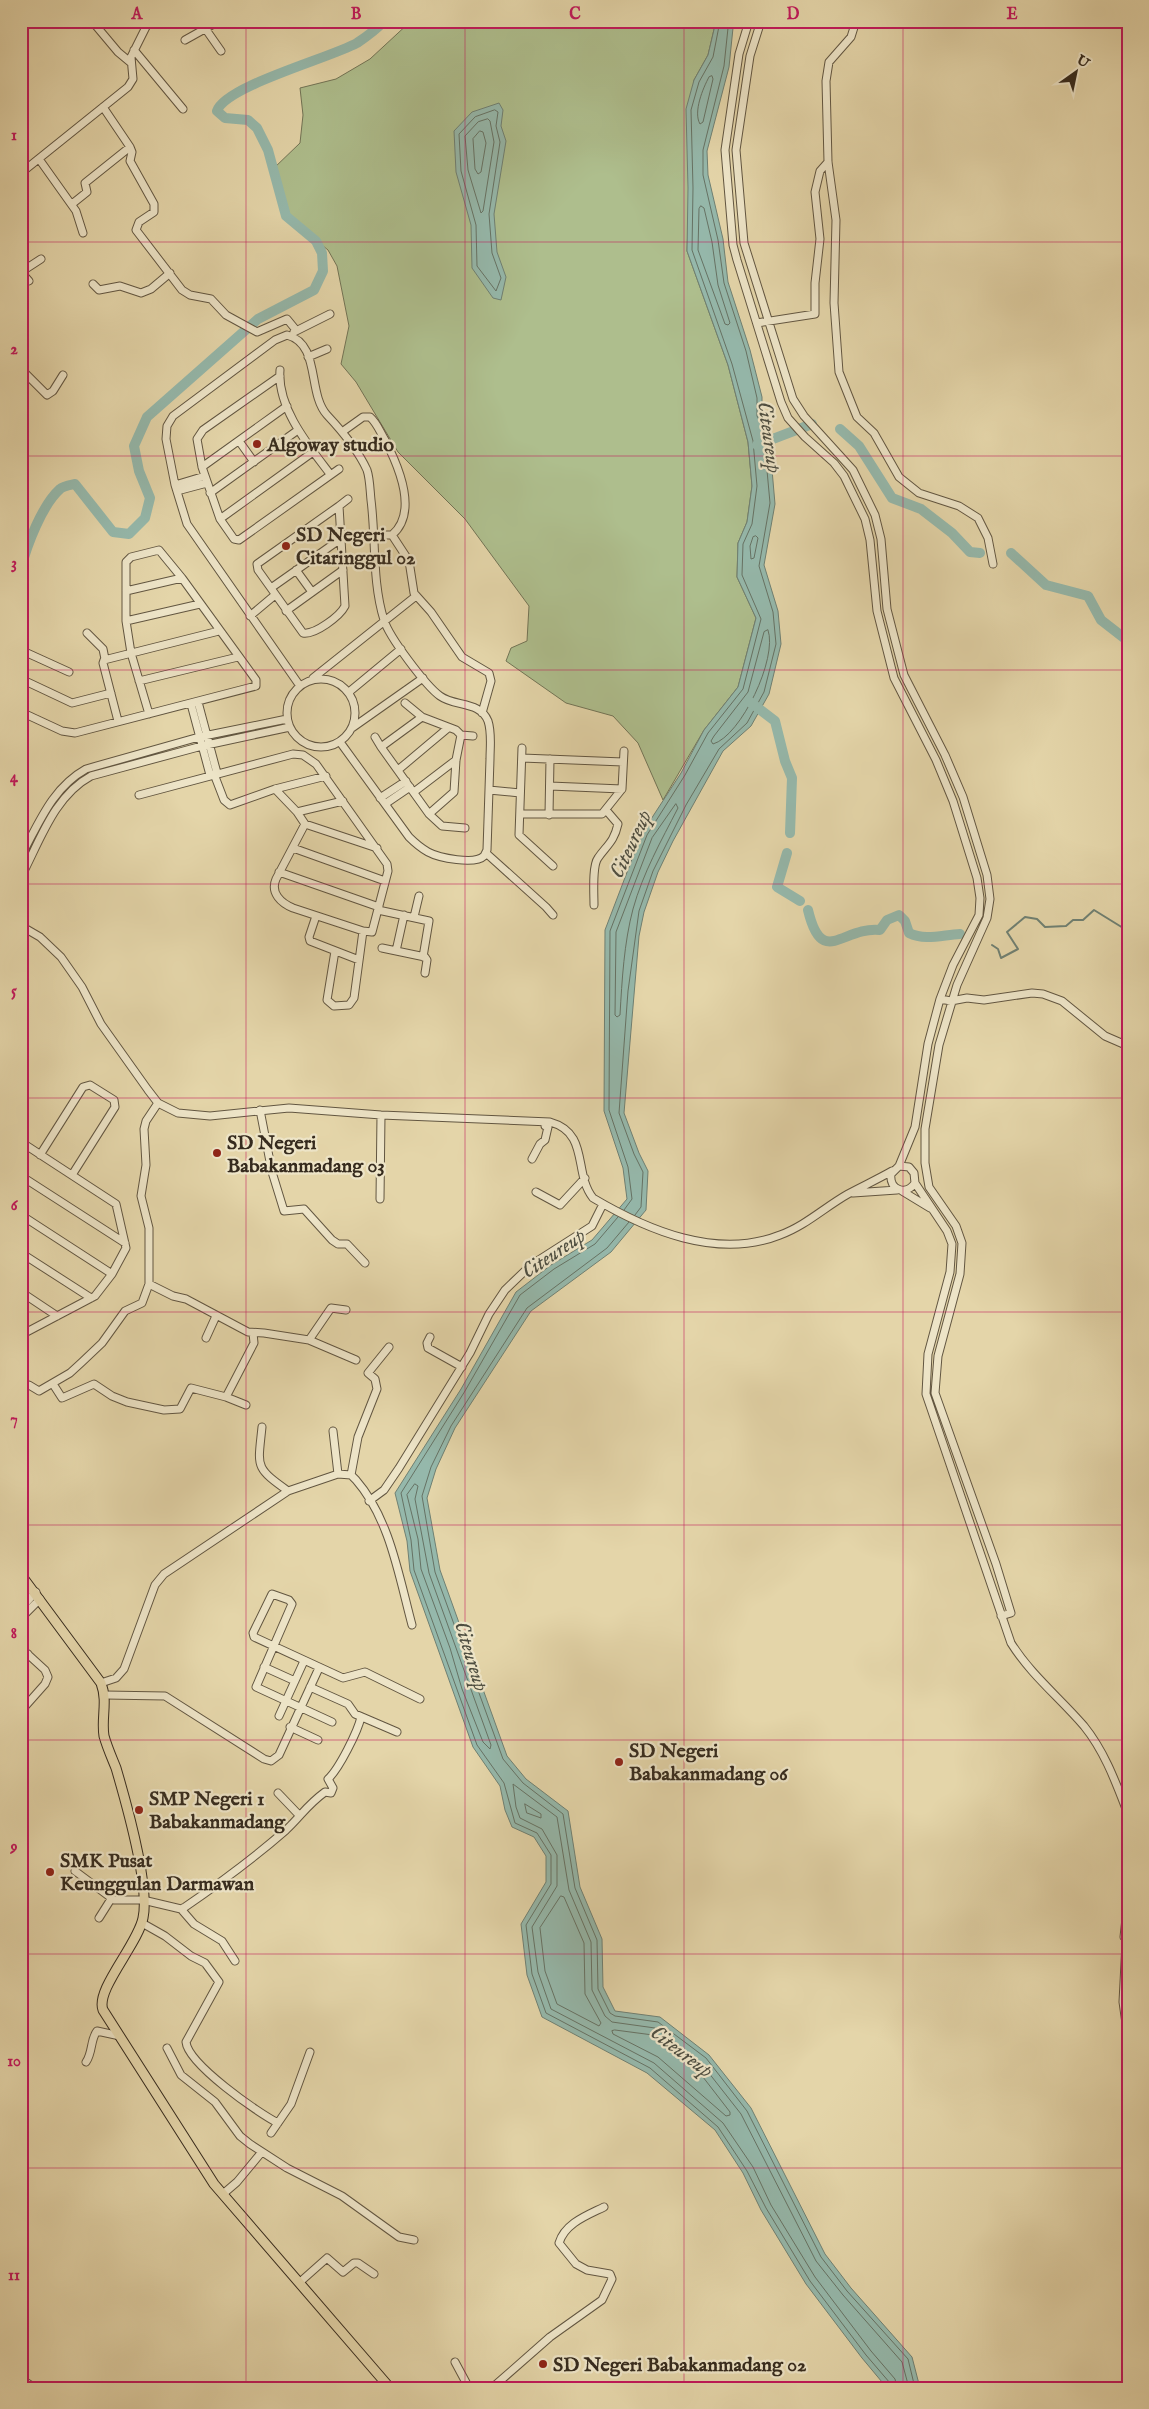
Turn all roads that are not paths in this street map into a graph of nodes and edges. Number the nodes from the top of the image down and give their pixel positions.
1 (92, 21) edge
2 (149, 21) edge
3 (200, 21) edge
4 (219, 21) edge
5 (749, 21) edge
6 (761, 21) edge
7 (856, 21) edge
8 (204, 29) junction
9 (185, 40) dead end
10 (134, 50) junction
11 (221, 51) dead end
12 (739, 54) junction
13 (750, 56) junction
14 (130, 62) junction
15 (104, 107) junction
16 (183, 109) dead end
17 (130, 147) junction
18 (39, 159) junction
19 (828, 162) junction
20 (21, 173) edge
21 (72, 204) junction
22 (83, 233) dead end
23 (41, 259) dead end
24 (21, 272) edge
25 (170, 273) junction
26 (29, 282) dead end
27 (93, 284) dead end
28 (330, 314) dead end
29 (768, 321) junction
30 (757, 323) junction
31 (296, 330) junction
32 (287, 335) junction
33 (327, 349) dead end
34 (308, 357) junction
35 (21, 369) edge
36 (63, 375) dead end
37 (287, 406) junction
38 (298, 430) junction
39 (342, 432) junction
40 (239, 441) junction
41 (313, 452) junction
42 (254, 462) junction
43 (202, 467) junction
44 (338, 469) dead end
45 (330, 474) junction
46 (206, 480) junction
47 (176, 488) junction
48 (210, 493) junction
49 (348, 499) dead end
50 (339, 506) junction
51 (220, 520) junction
52 (374, 535) junction
53 (392, 535) junction
54 (342, 538) junction
55 (993, 564) dead end
56 (296, 570) junction
57 (343, 570) junction
58 (182, 578) junction
59 (271, 588) junction
60 (126, 591) junction
61 (312, 592) junction
62 (275, 595) junction
63 (416, 596) junction
64 (200, 604) junction
65 (286, 611) junction
66 (250, 616) junction
67 (126, 621) junction
68 (384, 622) junction
69 (219, 632) junction
70 (86, 633) dead end
71 (401, 649) junction
72 (131, 653) junction
73 (21, 654) edge
74 (238, 657) junction
75 (106, 659) junction
76 (332, 663) junction
77 (69, 672) dead end
78 (423, 678) junction
79 (21, 679) edge
80 (311, 680) junction
81 (139, 681) junction
82 (333, 681) junction
83 (300, 686) junction
84 (349, 692) junction
85 (111, 693) junction
86 (194, 703) junction
87 (405, 703) dead end
88 (21, 712) edge
89 (482, 713) junction
90 (149, 714) junction
91 (422, 717) junction
92 (287, 718) junction
93 (118, 722) junction
94 (290, 727) junction
95 (352, 728) junction
96 (448, 728) junction
97 (461, 735) junction
98 (203, 736) junction
99 (473, 736) dead end
100 (375, 738) dead end
101 (340, 742) junction
102 (206, 745) junction
103 (382, 747) junction
104 (522, 748) dead end
105 (624, 752) dead end
106 (522, 758) junction
107 (550, 759) junction
108 (456, 760) junction
109 (623, 762) junction
110 (398, 770) junction
111 (214, 774) junction
112 (326, 776) junction
113 (410, 786) junction
114 (550, 786) junction
115 (275, 789) junction
116 (622, 789) junction
117 (489, 790) junction
118 (520, 793) junction
119 (139, 794) dead end
120 (343, 801) junction
121 (383, 801) junction
122 (606, 810) junction
123 (297, 812) junction
124 (429, 814) junction
125 (520, 814) junction
126 (548, 814) junction
127 (305, 824) junction
128 (465, 828) dead end
129 (293, 848) junction
130 (377, 848) junction
131 (486, 853) junction
132 (21, 856) edge
133 (553, 866) dead end
134 (279, 872) junction
135 (21, 877) edge
136 (385, 881) junction
137 (419, 896) dead end
138 (594, 905) dead end
139 (378, 908) junction
140 (404, 915) junction
141 (553, 915) dead end
142 (316, 916) junction
143 (414, 917) junction
144 (21, 926) edge
145 (363, 931) junction
146 (382, 948) dead end
147 (334, 951) junction
148 (396, 951) junction
149 (423, 957) junction
150 (359, 960) junction
151 (425, 973) dead end
152 (940, 999) junction
153 (951, 1001) junction
154 (1128, 1046) edge
155 (158, 1103) junction
156 (260, 1110) junction
157 (381, 1115) junction
158 (545, 1122) junction
159 (21, 1142) edge
160 (40, 1155) junction
161 (532, 1159) dead end
162 (925, 1162) junction
163 (899, 1166) junction
164 (909, 1168) junction
165 (892, 1171) junction
166 (72, 1175) junction
167 (21, 1176) edge
168 (585, 1178) junction
169 (917, 1185) junction
170 (929, 1187) junction
171 (899, 1190) junction
172 (536, 1192) dead end
173 (848, 1194) junction
174 (380, 1199) dead end
175 (606, 1205) junction
176 (930, 1208) junction
177 (21, 1215) edge
178 (126, 1243) junction
179 (21, 1254) edge
180 (365, 1263) dead end
181 (112, 1274) junction
182 (149, 1284) junction
183 (21, 1292) edge
184 (91, 1298) junction
185 (346, 1310) dead end
186 (56, 1316) junction
187 (216, 1316) junction
188 (254, 1332) junction
189 (22, 1334) edge
190 (430, 1337) dead end
191 (206, 1338) dead end
192 (308, 1340) junction
193 (390, 1347) dead end
194 (356, 1360) dead end
195 (462, 1367) junction
196 (53, 1384) junction
197 (21, 1386) edge
198 (226, 1397) junction
199 (246, 1405) dead end
200 (262, 1427) dead end
201 (333, 1431) dead end
202 (338, 1474) junction
203 (351, 1476) junction
204 (288, 1491) junction
205 (370, 1501) junction
206 (21, 1575) edge
207 (38, 1596) junction
208 (1008, 1604) junction
209 (21, 1608) edge
210 (998, 1608) junction
211 (1001, 1616) junction
212 (21, 1618) edge
213 (412, 1625) dead end
214 (272, 1646) junction
215 (21, 1648) edge
216 (28, 1654) junction
217 (21, 1661) edge
218 (304, 1661) junction
219 (264, 1666) junction
220 (319, 1668) junction
221 (295, 1681) junction
222 (101, 1683) junction
223 (310, 1687) junction
224 (105, 1695) junction
225 (420, 1699) dead end
226 (286, 1701) junction
227 (300, 1707) junction
228 (21, 1711) edge
229 (279, 1716) dead end
230 (361, 1717) junction
231 (332, 1722) dead end
232 (290, 1727) junction
233 (397, 1732) dead end
234 (318, 1740) dead end
235 (278, 1793) dead end
236 (1128, 1814) edge
237 (299, 1815) junction
238 (75, 1871) dead end
239 (111, 1899) junction
240 (143, 1900) junction
241 (1128, 1900) edge
242 (181, 1909) junction
243 (99, 1918) dead end
244 (142, 1923) junction
245 (235, 1960) dead end
246 (120, 2036) junction
247 (1128, 2038) edge
248 (167, 2048) dead end
249 (310, 2052) dead end
250 (86, 2062) dead end
251 (278, 2123) junction
252 (271, 2133) dead end
253 (261, 2153) junction
254 (223, 2194) junction
255 (604, 2207) dead end
256 (414, 2240) dead end
257 (374, 2274) dead end
258 (300, 2282) junction
259 (455, 2362) dead end
260 (21, 2379) edge
261 (35, 2388) edge
262 (390, 2388) edge
263 (469, 2388) edge
264 (492, 2388) edge

1 - 14 street
2 - 10 street
3 - 8 street
4 - 8 street
5 - 12 street
6 - 13 street
7 - 19 street
8 - 9 street
8 - 11 street
10 - 14 street
10 - 16 street
12 - 13 street
12 - 30 street
13 - 29 street
14 - 15 street
15 - 17 street
15 - 18 street
17 - 21 street
17 - 25 street
18 - 20 street
18 - 21 street
19 - 29 street
19 - 55 street
21 - 22 street
23 - 24 street
24 - 26 street
25 - 27 street
25 - 31 street
28 - 31 street
29 - 30 street
29 - 153 street
30 - 152 street
31 - 32 street
32 - 34 street
32 - 47 street
33 - 34 street
34 - 39 street
35 - 36 street
37 - 38 street
37 - 40 street
37 - 43 street
38 - 41 street
38 - 42 street
39 - 52 street
39 - 53 street
40 - 42 street
40 - 43 street
41 - 45 street
41 - 51 street
42 - 48 street
43 - 46 street
44 - 45 street
45 - 51 street
46 - 47 street
46 - 48 street
47 - 66 street
48 - 51 street
49 - 50 street
50 - 54 street
50 - 59 street
52 - 53 street
52 - 68 street
53 - 63 street
54 - 56 street
54 - 57 street
56 - 59 street
56 - 61 street
57 - 61 street
57 - 65 street
58 - 60 street
58 - 60 street
58 - 64 street
59 - 62 street
60 - 67 street
61 - 65 street
62 - 65 street
62 - 66 street
63 - 68 street
63 - 89 street
64 - 67 street
64 - 69 street
66 - 83 street
67 - 72 street
68 - 71 street
68 - 76 street
69 - 72 street
69 - 74 street
70 - 75 street
71 - 78 street
71 - 84 street
72 - 75 street
72 - 81 street
73 - 77 street
74 - 81 street
74 - 86 street
75 - 85 street
76 - 80 street
76 - 82 street
78 - 89 street
78 - 95 street
79 - 85 street
80 - 82 street
80 - 83 street
81 - 90 street
82 - 84 street
83 - 92 street
84 - 95 street
85 - 93 street
86 - 90 street
86 - 98 street
87 - 91 street
88 - 93 street
89 - 117 street
90 - 93 street
91 - 96 street
91 - 103 street
92 - 94 street
92 - 98 street
94 - 101 street
94 - 102 street
95 - 101 street
96 - 97 street
96 - 110 street
97 - 99 street
97 - 108 street
98 - 102 street
98 - 132 street
100 - 103 street
101 - 121 street
102 - 111 street
102 - 135 street
103 - 110 street
104 - 106 street
105 - 109 street
106 - 107 street
106 - 118 street
107 - 109 street
107 - 114 street
108 - 113 street
108 - 124 street
109 - 116 street
110 - 113 street
111 - 112 street
111 - 115 street
111 - 119 street
112 - 115 street
112 - 120 street
113 - 121 street
113 - 124 street
114 - 116 street
114 - 126 street
115 - 123 street
116 - 122 street
117 - 118 street
117 - 131 street
118 - 125 street
120 - 123 street
120 - 130 street
121 - 131 street
122 - 126 street
122 - 138 street
123 - 127 street
124 - 128 street
125 - 126 street
125 - 133 street
127 - 129 street
127 - 130 street
129 - 134 street
129 - 136 street
130 - 136 street
131 - 141 street
134 - 139 street
134 - 142 street
136 - 139 street
137 - 143 street
139 - 140 street
139 - 145 street
140 - 143 street
140 - 148 street
142 - 145 street
142 - 147 street
143 - 149 street
144 - 155 street
145 - 150 street
146 - 148 street
147 - 150 street
147 - 150 street
148 - 149 street
149 - 151 street
152 - 153 street
152 - 163 street
153 - 154 street
153 - 162 street
155 - 156 street
155 - 182 street
156 - 157 street
156 - 180 street
157 - 158 street
157 - 174 street
158 - 161 street
158 - 168 street
159 - 160 street
160 - 166 street
160 - 166 street
162 - 164 street
162 - 170 street
163 - 164 street
163 - 165 street
164 - 169 street
165 - 171 street
165 - 173 street
166 - 178 street
167 - 178 street
168 - 172 street
168 - 175 street
169 - 170 street
169 - 171 street
169 - 176 street
170 - 208 street
171 - 173 street
171 - 176 street
173 - 175 street
175 - 195 street
176 - 210 street
177 - 181 street
178 - 181 street
179 - 184 street
181 - 184 street
182 - 187 street
182 - 196 street
183 - 186 street
184 - 186 street
185 - 192 street
186 - 189 street
187 - 188 street
187 - 191 street
188 - 192 street
188 - 198 street
190 - 195 street
192 - 194 street
193 - 203 street
195 - 205 street
196 - 197 street
196 - 198 street
198 - 199 street
200 - 204 street
201 - 202 street
202 - 203 street
202 - 204 street
203 - 205 street
204 - 222 street
205 - 213 street
206 - 207 main road
207 - 209 street
207 - 212 street
207 - 222 main road
208 - 210 street
208 - 211 street
210 - 211 street
211 - 236 street
214 - 214 street
214 - 218 street
214 - 219 street
215 - 216 street
216 - 217 street
216 - 228 street
218 - 220 street
218 - 221 street
219 - 221 street
219 - 226 street
220 - 223 street
220 - 225 street
221 - 226 street
222 - 224 main road
223 - 227 street
223 - 230 street
224 - 232 street
224 - 240 main road
226 - 227 street
226 - 229 street
227 - 231 street
227 - 232 street
230 - 233 street
230 - 237 street
232 - 234 street
235 - 237 street
237 - 242 street
238 - 239 street
239 - 240 street
239 - 243 street
240 - 242 street
240 - 244 main road
241 - 247 street
242 - 245 street
244 - 246 main road
244 - 251 street
246 - 250 street
246 - 254 main road
248 - 253 street
249 - 251 street
251 - 252 street
253 - 254 street
253 - 256 street
254 - 258 main road
255 - 264 street
257 - 258 street
258 - 262 main road
259 - 263 street
260 - 261 street

